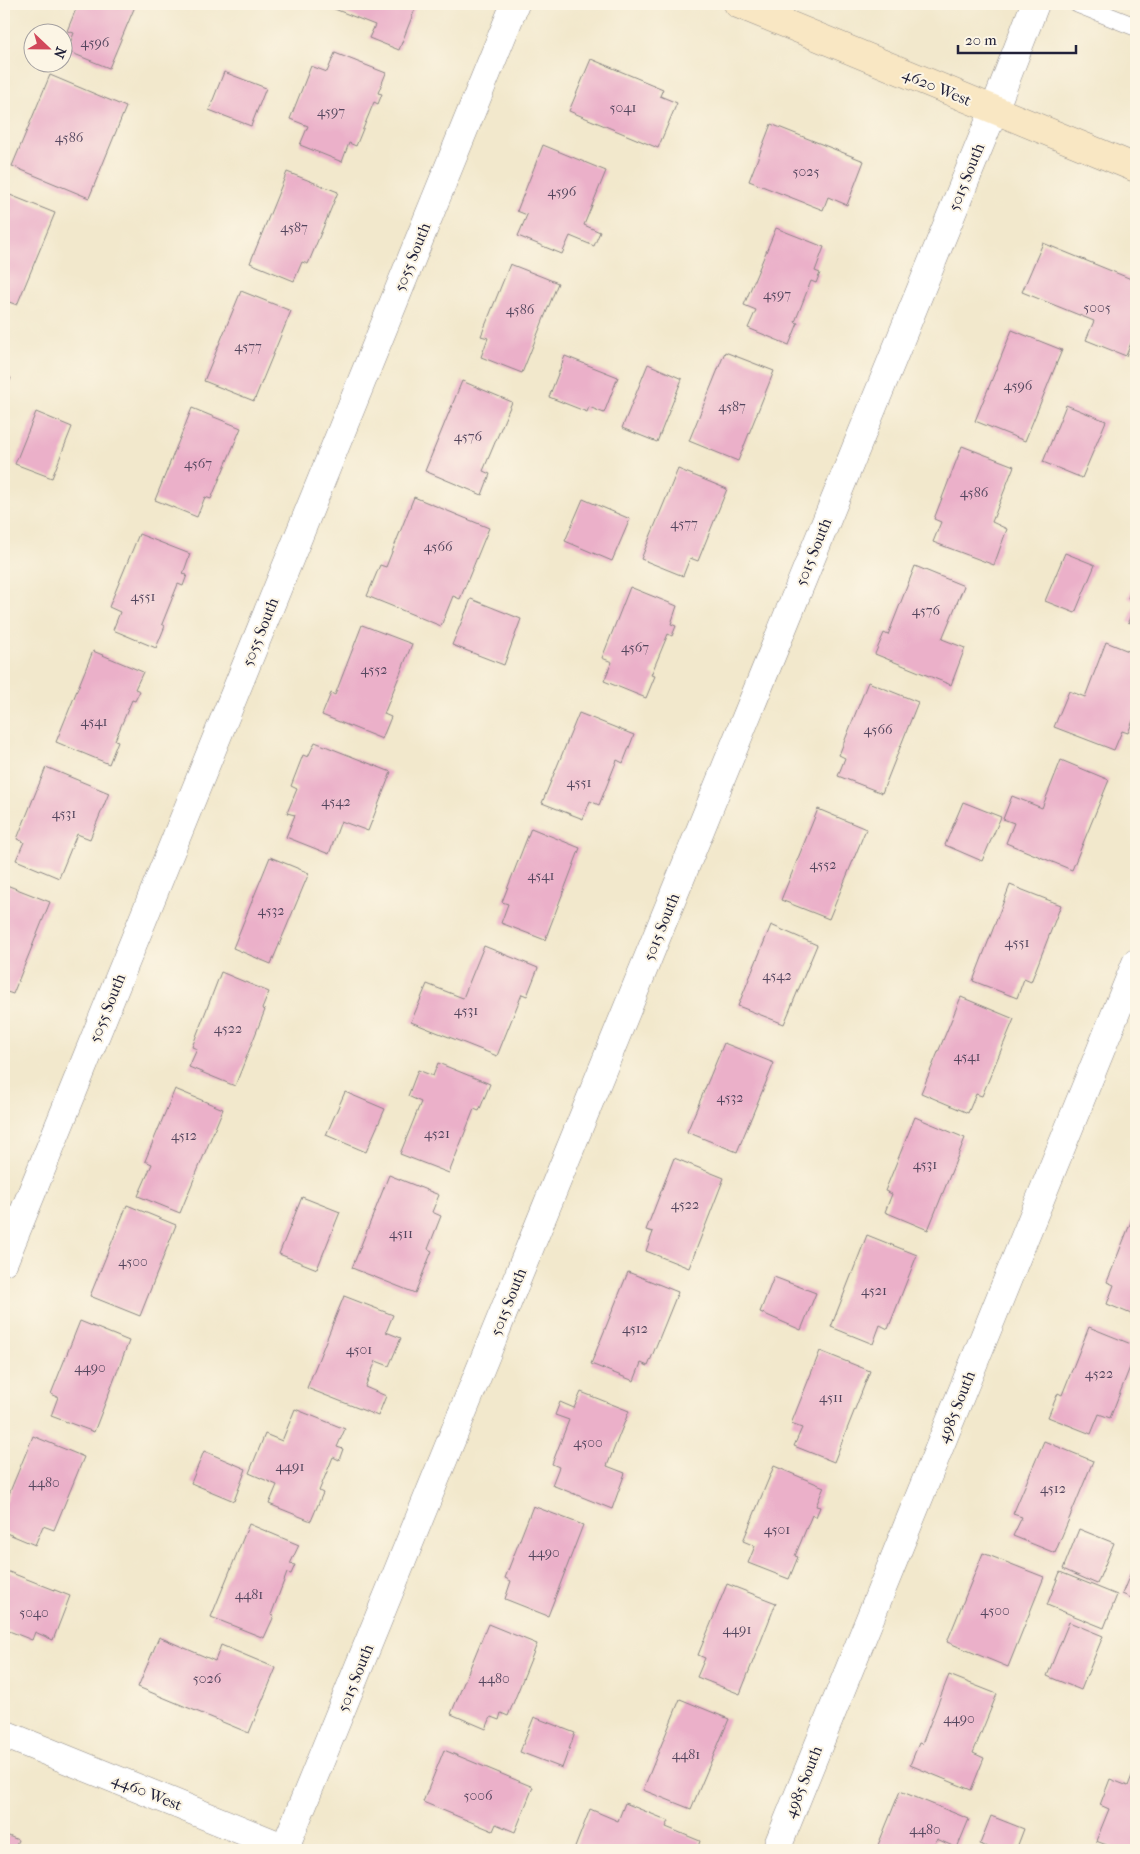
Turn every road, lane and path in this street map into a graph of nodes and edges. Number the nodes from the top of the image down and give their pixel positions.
1 (516, 4) edge
2 (738, 4) edge
3 (1036, 4) edge
4 (1078, 4) edge
5 (1136, 27) edge
6 (994, 110) junction
7 (1136, 168) edge
8 (1136, 963) edge
9 (4, 1261) edge
10 (4, 1734) edge
11 (287, 1850) edge
12 (776, 1850) edge

1 - 9 street, 5055 South
2 - 6 street, 4620 West
3 - 6 street, 5015 South
4 - 5 lane
6 - 7 street, 4620 West
6 - 11 street, 5015 South
8 - 12 street, 4985 South
10 - 11 street, 4460 West

